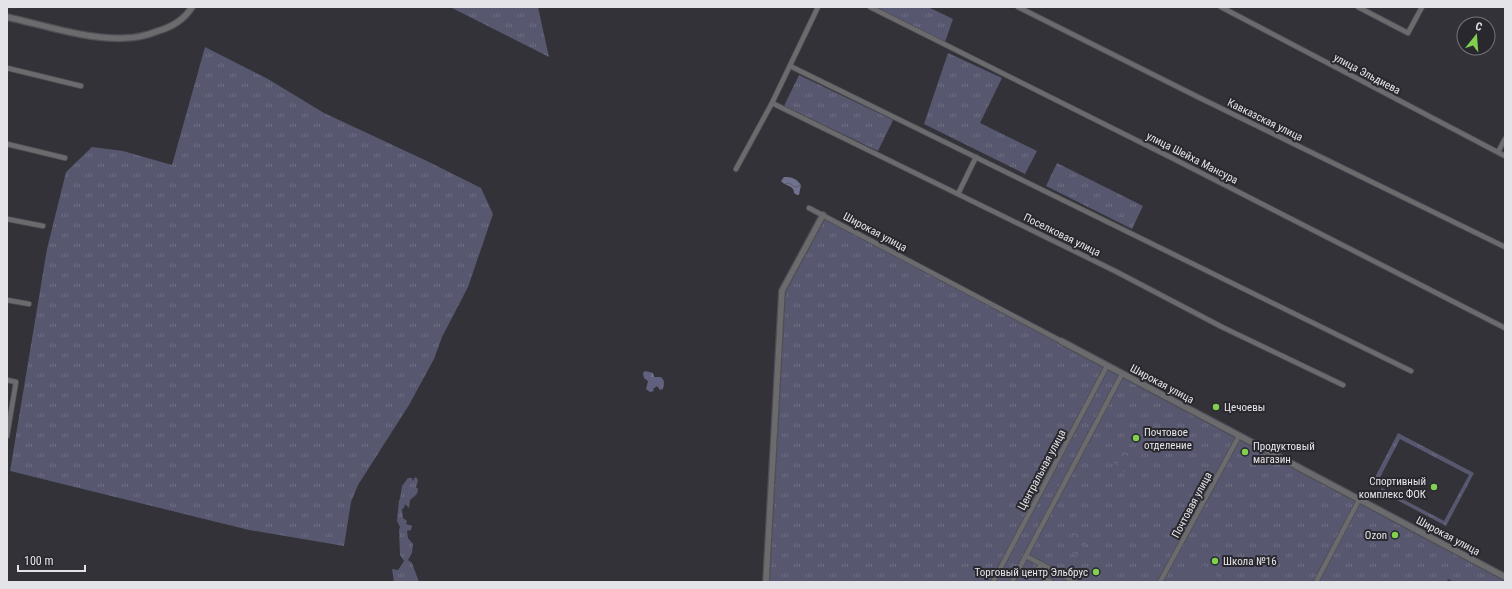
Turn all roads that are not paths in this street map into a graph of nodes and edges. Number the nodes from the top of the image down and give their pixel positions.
1 (192, 7) edge
2 (818, 7) edge
3 (870, 7) edge
4 (1018, 7) edge
5 (1221, 7) edge
6 (1358, 7) edge
7 (1422, 7) edge
8 (7, 17) edge
9 (790, 66) junction
10 (7, 68) edge
11 (81, 86) dead end
12 (772, 103) junction
13 (1505, 139) edge
14 (7, 144) edge
15 (1498, 152) junction
16 (1505, 156) edge
17 (976, 157) junction
18 (65, 158) dead end
19 (736, 169) dead end
20 (958, 194) junction
21 (809, 208) dead end
22 (823, 215) junction
23 (7, 219) edge
24 (43, 226) dead end
25 (1505, 247) edge
26 (7, 300) edge
27 (29, 304) dead end
28 (1505, 328) edge
29 (1061, 341) joint
30 (1107, 366) junction
31 (1412, 371) dead end
32 (1122, 374) junction
33 (7, 380) edge
34 (1343, 385) dead end
35 (7, 436) edge
36 (1239, 436) junction
37 (1359, 500) junction
38 (1026, 556) junction
39 (1041, 564) junction
40 (1505, 577) edge
41 (766, 582) edge
42 (993, 582) edge
43 (1012, 582) edge
44 (1051, 582) edge
45 (1075, 582) edge
46 (1160, 582) edge
47 (1316, 582) edge

1 - 8 street
2 - 9 street
3 - 28 street, улица Шейха Мансура
4 - 25 street, Кавказская улица
5 - 15 street, улица Эльдиева
6 - 7 street
9 - 12 street
9 - 17 street
10 - 11 street
12 - 19 street
12 - 20 street, Поселковая улица
13 - 15 street
14 - 18 street
15 - 16 street, улица Эльдиева
17 - 20 street
17 - 31 street
20 - 34 street, Поселковая улица
21 - 22 street, Широкая улица
22 - 29 street, Широкая улица
22 - 41 street
23 - 24 street
26 - 27 street
29 - 30 street, Широкая улица
30 - 32 street, Широкая улица
30 - 42 street, Центральная улица
32 - 36 street, Широкая улица
32 - 38 street
33 - 35 street
36 - 37 street, Широкая улица
36 - 46 street, Почтовая улица
37 - 40 street, Широкая улица
37 - 47 street
38 - 39 street
38 - 43 street
39 - 44 street
39 - 45 street

